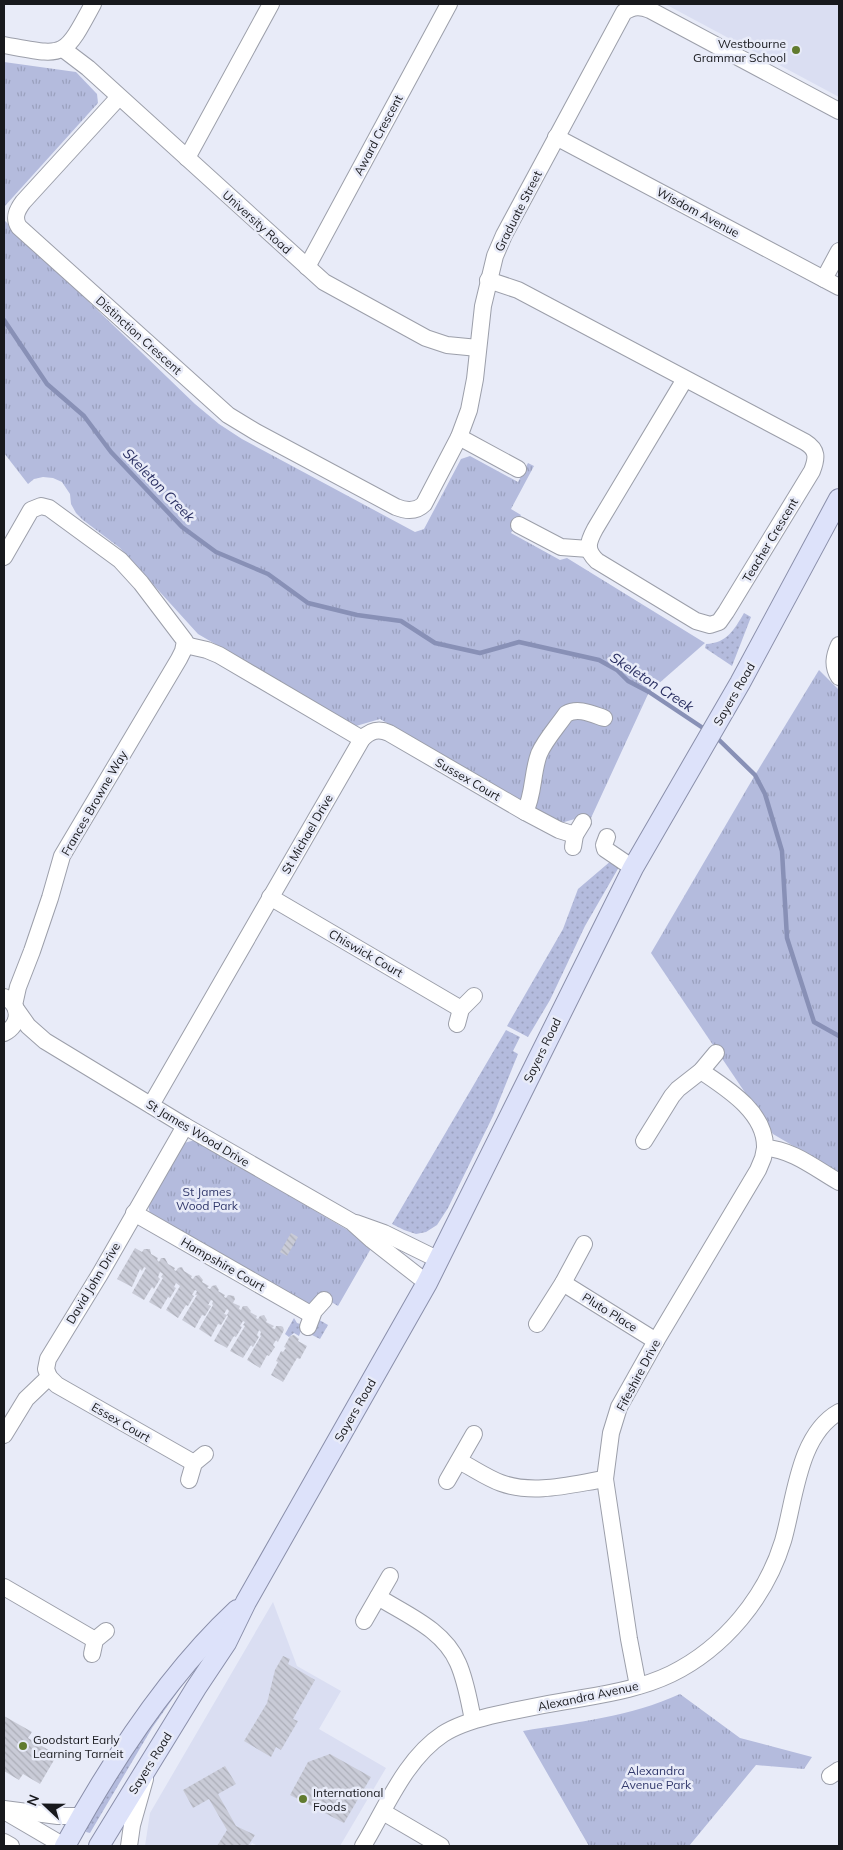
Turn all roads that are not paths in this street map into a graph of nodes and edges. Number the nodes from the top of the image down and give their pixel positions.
1 (92, 4) edge
2 (271, 4) edge
3 (449, 4) edge
4 (4, 45) edge
5 (63, 50) junction
6 (119, 96) junction
7 (839, 111) edge
8 (556, 137) junction
9 (187, 158) junction
10 (839, 251) edge
11 (308, 267) junction
12 (824, 279) junction
13 (488, 280) junction
14 (839, 287) edge
15 (478, 348) junction
16 (686, 379) junction
17 (459, 437) junction
18 (518, 469) dead end
19 (839, 499) edge
20 (415, 510) joint
21 (520, 526) dead end
22 (589, 549) junction
23 (4, 557) edge
24 (184, 645) junction
25 (839, 645) edge
26 (839, 677) edge
27 (605, 718) dead end
28 (362, 739) junction
29 (525, 812) junction
30 (577, 835) dead end
31 (607, 837) dead end
32 (633, 868) junction
33 (270, 897) junction
34 (24, 970) junction
35 (4, 991) edge
36 (474, 996) dead end
37 (11, 1004) edge
38 (4, 1033) edge
39 (45, 1041) junction
40 (716, 1053) dead end
41 (701, 1071) junction
42 (151, 1105) junction
43 (185, 1126) junction
44 (644, 1141) dead end
45 (765, 1148) junction
46 (839, 1182) edge
47 (134, 1213) junction
48 (352, 1222) junction
49 (584, 1244) dead end
50 (439, 1260) junction
51 (427, 1283) junction
52 (563, 1283) junction
53 (324, 1300) dead end
54 (537, 1324) dead end
55 (656, 1341) junction
56 (49, 1378) junction
57 (839, 1412) edge
58 (474, 1434) dead end
59 (4, 1435) edge
60 (459, 1461) junction
61 (605, 1479) junction
62 (189, 1480) dead end
63 (448, 1482) dead end
64 (390, 1576) dead end
65 (4, 1587) edge
66 (378, 1597) junction
67 (243, 1610) junction
68 (364, 1621) dead end
69 (98, 1642) dead end
70 (638, 1686) junction
71 (473, 1720) junction
72 (149, 1765) junction
73 (4, 1810) edge
74 (383, 1812) junction
75 (81, 1816) junction
76 (4, 1842) edge
77 (11, 1846) edge
78 (64, 1846) edge
79 (99, 1846) edge
80 (129, 1846) edge
81 (363, 1846) edge
82 (441, 1846) edge

1 - 5 street
2 - 9 street
3 - 11 street, Award Crescent
4 - 5 street
5 - 6 street, University Road
6 - 9 street, University Road
6 - 20 street, Distinction Crescent
7 - 8 street, Graduate Street
8 - 12 street, Wisdom Avenue
8 - 13 street, Graduate Street
9 - 11 street, University Road
10 - 12 street
11 - 15 street, University Road
12 - 14 street, Wisdom Avenue
13 - 15 street, Graduate Street
13 - 16 street, Teacher Crescent
15 - 17 street, Graduate Street
16 - 22 street
16 - 22 street, Teacher Crescent
17 - 18 street
17 - 20 street, Graduate Street
19 - 32 main road, Sayers Road
21 - 22 street
23 - 24 street
24 - 28 street
24 - 34 street, Frances Browne Way
25 - 26 street
27 - 29 street
28 - 29 street, Sussex Court
28 - 33 street, St Michael Drive
29 - 30 street, Sussex Court
31 - 32 street
32 - 50 main road, Sayers Road
33 - 36 street, Chiswick Court
33 - 42 street, St Michael Drive
34 - 35 street, Frances Browne Way
34 - 37 street, Frances Browne Way
37 - 38 street, Frances Browne Way
37 - 39 street, St James Wood Drive
38 - 39 street, St James Wood Drive
39 - 42 street, St James Wood Drive
40 - 41 street
41 - 44 street
41 - 45 street
42 - 43 street, St James Wood Drive
43 - 47 street, David John Drive
43 - 48 street, St James Wood Drive
45 - 46 street
45 - 55 street, Fifeshire Drive
47 - 53 street, Hampshire Court
47 - 56 street, David John Drive
48 - 50 street, St James Wood Drive
48 - 51 street, St James Wood Drive
49 - 52 street
50 - 51 main road, Sayers Road
51 - 67 main road, Sayers Road
52 - 54 street
52 - 55 street, Pluto Place
55 - 61 street, Fifeshire Drive
56 - 59 street
56 - 62 street, Essex Court
57 - 70 street, Alexandra Avenue
58 - 60 street
60 - 61 street
60 - 63 street
61 - 70 street, Fifeshire Drive
64 - 66 street
65 - 69 street
66 - 68 street
66 - 71 street
67 - 72 main road, Sayers Road
67 - 75 main road, Sayers Road
70 - 71 street, Alexandra Avenue
71 - 74 street, Alexandra Avenue
72 - 79 main road, Sayers Road
72 - 80 street
73 - 75 street
73 - 78 street
74 - 81 street, Alexandra Avenue
74 - 82 street
75 - 78 main road, Sayers Road
76 - 77 street

